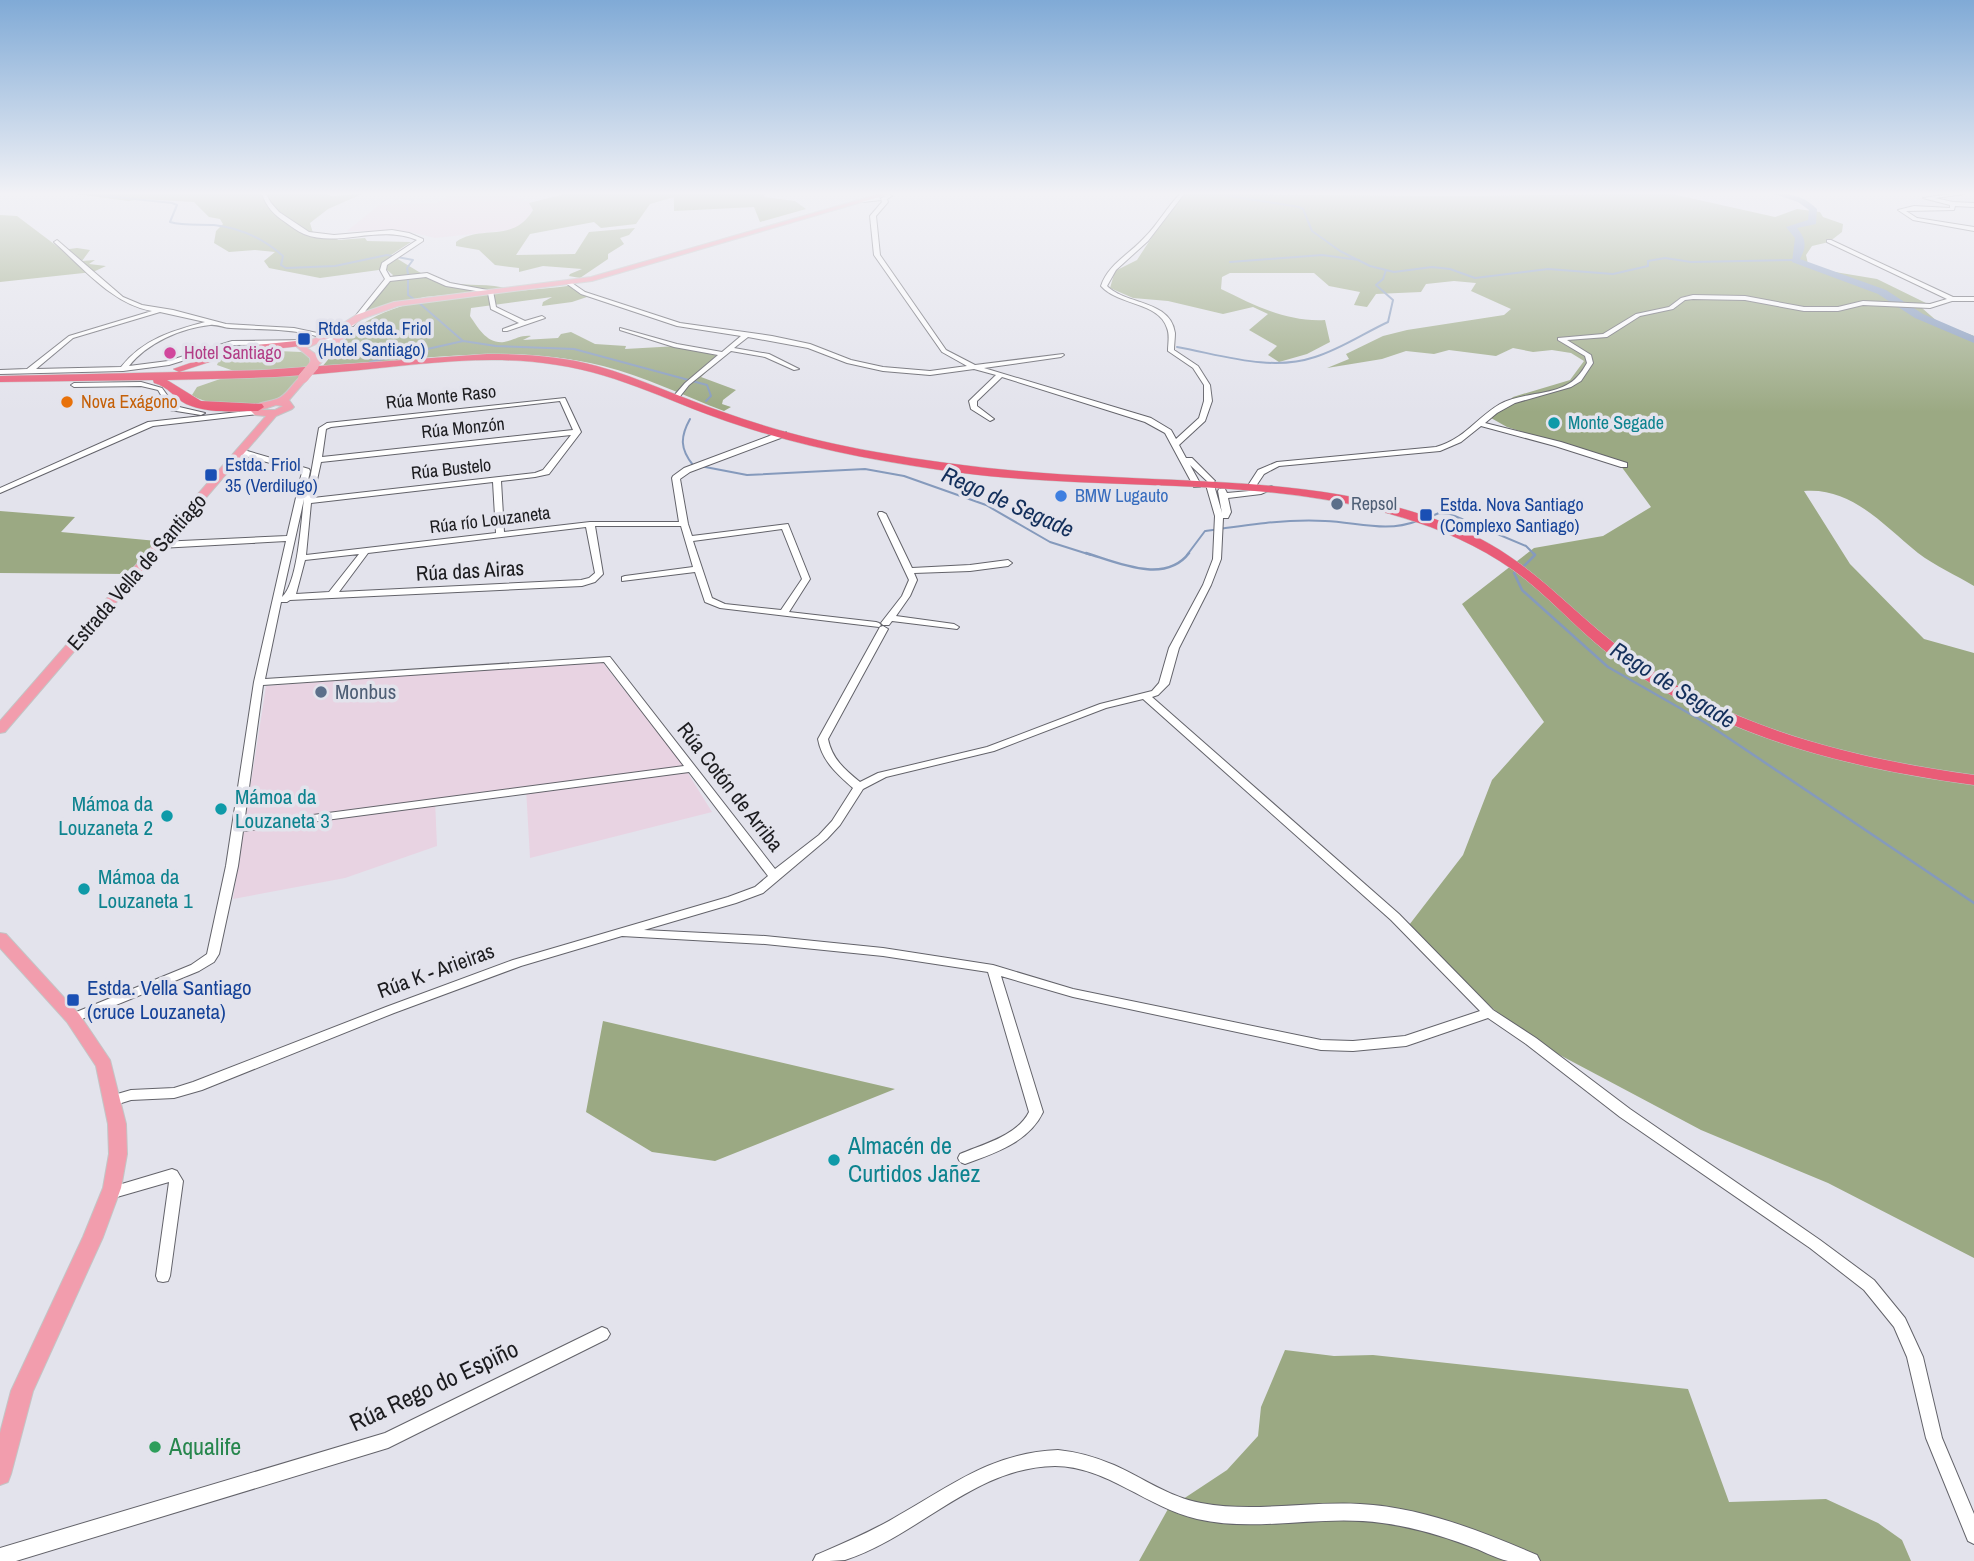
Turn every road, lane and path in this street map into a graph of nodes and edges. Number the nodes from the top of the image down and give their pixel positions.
1 (85, 267) edge
2 (384, 267) edge
3 (630, 267) edge
4 (885, 267) edge
5 (1114, 267) edge
6 (1884, 267) edge
7 (388, 279) junction
8 (570, 284) junction
9 (491, 292) junction
10 (421, 299) junction
11 (1952, 299) junction
12 (1974, 299) edge
13 (160, 310) junction
14 (542, 318) dead end
15 (353, 320) junction
16 (212, 322) junction
17 (524, 323) junction
18 (622, 329) dead end
19 (505, 330) dead end
20 (747, 334) junction
21 (281, 341) junction
22 (317, 343) junction
23 (730, 349) junction
24 (723, 354) junction
25 (1062, 355) dead end
26 (215, 357) junction
27 (314, 365) junction
28 (972, 366) junction
29 (123, 369) junction
30 (796, 369) dead end
31 (29, 371) junction
32 (0, 372) edge
33 (245, 374) junction
34 (1001, 374) junction
35 (51, 377) junction
36 (94, 378) junction
37 (0, 379) edge
38 (687, 384) junction
39 (74, 385) dead end
40 (663, 393) junction
41 (184, 397) junction
42 (676, 398) junction
43 (282, 402) junction
44 (257, 409) junction
45 (273, 414) junction
46 (215, 415) junction
47 (990, 419) dead end
48 (1480, 425) junction
49 (578, 432) junction
50 (783, 434) junction
51 (1176, 443) junction
52 (242, 452) junction
53 (318, 460) junction
54 (1183, 461) junction
55 (1624, 465) dead end
56 (497, 480) junction
57 (313, 486) junction
58 (1213, 487) junction
59 (1251, 487) junction
60 (1271, 488) junction
61 (302, 489) junction
62 (0, 491) edge
63 (308, 501) junction
64 (882, 514) dead end
65 (1219, 516) junction
66 (590, 524) junction
67 (684, 524) junction
68 (500, 535) junction
69 (291, 538) junction
70 (688, 539) junction
71 (160, 545) junction
72 (365, 551) junction
73 (300, 558) junction
74 (286, 559) junction
75 (1008, 563) dead end
76 (698, 569) junction
77 (909, 571) junction
78 (625, 579) dead end
79 (331, 596) junction
80 (284, 598) junction
81 (783, 614) junction
82 (884, 624) junction
83 (954, 627) dead end
84 (259, 682) junction
85 (1147, 697) junction
86 (0, 729) edge
87 (689, 769) junction
88 (1974, 780) edge
89 (859, 787) junction
90 (237, 828) junction
91 (774, 876) junction
92 (624, 933) junction
93 (0, 938) edge
94 (993, 969) junction
95 (1489, 1013) junction
96 (73, 1018) junction
97 (112, 1101) junction
98 (965, 1158) dead end
99 (110, 1193) junction
100 (163, 1276) dead end
101 (602, 1334) dead end
102 (0, 1474) edge
103 (1974, 1535) edge
104 (0, 1557) edge
105 (822, 1561) edge
106 (1531, 1561) edge

1 - 13 street
2 - 7 street
3 - 8 main road
4 - 28 street
5 - 51 street
6 - 11 street
7 - 9 street
7 - 15 street
8 - 9 main road
8 - 20 street
9 - 10 main road
9 - 17 street
10 - 15 main road
10 - 22 main road
11 - 12 street
11 - 48 street
13 - 16 street
13 - 31 street
14 - 17 street
15 - 22 main road
16 - 22 street
16 - 29 street
17 - 19 street
18 - 24 street
20 - 23 street
20 - 28 street
21 - 22 street
21 - 22 street
21 - 29 street
22 - 26 highway
22 - 27 main road, Estrada Vella de Santiago
22 - 27 main road
23 - 24 street
23 - 30 street
24 - 38 street
25 - 28 street
26 - 33 highway
26 - 36 highway
27 - 43 main road, Estrada Vella de Santiago, bridge
28 - 34 street
29 - 31 street
31 - 32 street
31 - 35 street
31 - 37 street
33 - 36 highway
33 - 40 highway
33 - 41 highway
34 - 47 street
34 - 51 street
35 - 36 highway
35 - 37 highway
36 - 37 highway
36 - 41 highway
38 - 40 street
38 - 42 street
39 - 46 street
40 - 42 highway
41 - 44 highway
42 - 50 highway
43 - 44 main road
43 - 45 main road, Estrada Vella de Santiago
44 - 45 main road
44 - 46 street
45 - 52 main road, Estrada Vella de Santiago
46 - 62 street
48 - 55 street
48 - 59 street
49 - 53 street, Rúa Monzón
49 - 53 street, Rúa Monte Raso
49 - 56 street, Rúa Bustelo
50 - 58 highway
50 - 67 street
51 - 54 street
52 - 61 street
52 - 71 main road, Estrada Vella de Santiago
53 - 57 street
54 - 58 street
54 - 58 street
56 - 63 street, Rúa Bustelo
56 - 68 street
57 - 61 street
57 - 63 street
58 - 59 highway
58 - 60 street
58 - 65 street
58 - 65 street
59 - 60 highway
60 - 88 highway
61 - 63 street
61 - 69 street
63 - 73 street
64 - 77 street
65 - 85 street
66 - 67 street, Rúa río Louzaneta
66 - 68 street, Rúa río Louzaneta
66 - 79 street, Rúa das Airas
67 - 70 street
68 - 72 street, Rúa río Louzaneta
69 - 71 street
69 - 74 street
70 - 76 street
70 - 81 street
71 - 86 main road, Estrada Vella de Santiago
72 - 73 street, Rúa río Louzaneta
72 - 79 street
73 - 74 street, Rúa río Louzaneta
73 - 80 street
74 - 80 street
75 - 77 street
76 - 78 street
76 - 81 street
77 - 82 street
79 - 80 street, Rúa das Airas
80 - 84 street
81 - 82 street
82 - 83 street
82 - 89 street
84 - 87 street, Rúa Cotón de Arriba
84 - 90 street
85 - 89 street
85 - 95 street
87 - 90 street
87 - 91 street, Rúa Cotón de Arriba
89 - 91 street, Rúa Cotón de Arriba
90 - 96 street
91 - 92 street, Rúa K - Arieiras
92 - 94 street
92 - 97 street, Rúa K - Arieiras
93 - 96 main road
94 - 95 street
94 - 98 street
95 - 103 street
96 - 97 main road
97 - 99 main road
99 - 100 street
99 - 102 main road
101 - 104 street, Rúa Rego do Espiño
105 - 106 street

